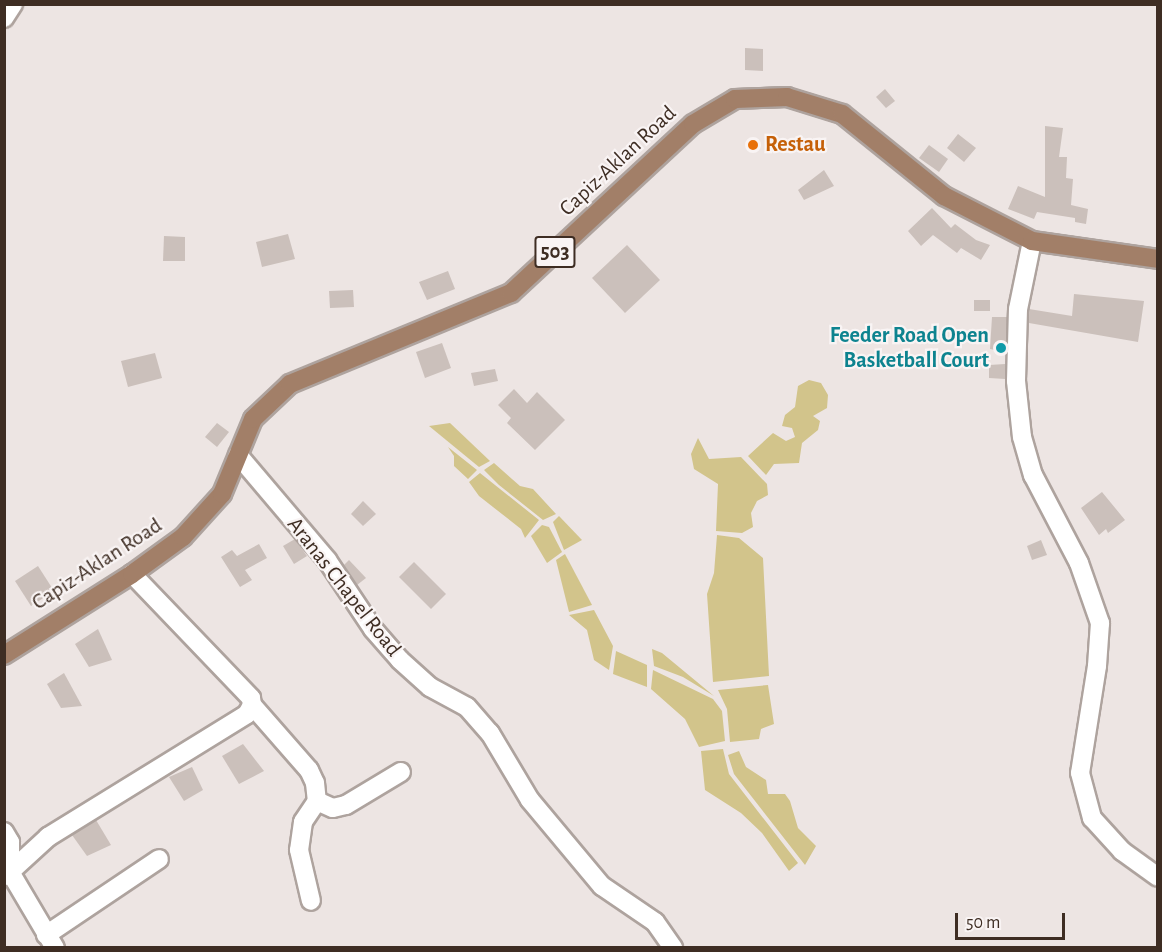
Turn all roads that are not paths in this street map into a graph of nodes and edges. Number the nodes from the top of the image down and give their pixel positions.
1 (13, 4) edge
2 (4, 18) edge
3 (1032, 241) junction
4 (1158, 259) edge
5 (238, 455) junction
6 (132, 574) junction
7 (4, 655) edge
8 (252, 705) junction
9 (401, 772) dead end
10 (316, 801) junction
11 (4, 832) edge
12 (159, 859) dead end
13 (7, 874) edge
14 (1158, 877) edge
15 (311, 901) dead end
16 (50, 941) edge
17 (673, 948) edge

1 - 2 street
3 - 4 main road, Capiz-Aklan Road / 503
3 - 5 main road, Capiz-Aklan Road / 503
3 - 14 street
5 - 6 main road, Capiz-Aklan Road / 503
5 - 17 street, Aranas Chapel Road
6 - 7 main road, Capiz-Aklan Road / 503
6 - 8 street
8 - 10 street
8 - 13 street
9 - 10 street
10 - 15 street
11 - 13 street
12 - 16 street
13 - 16 street

